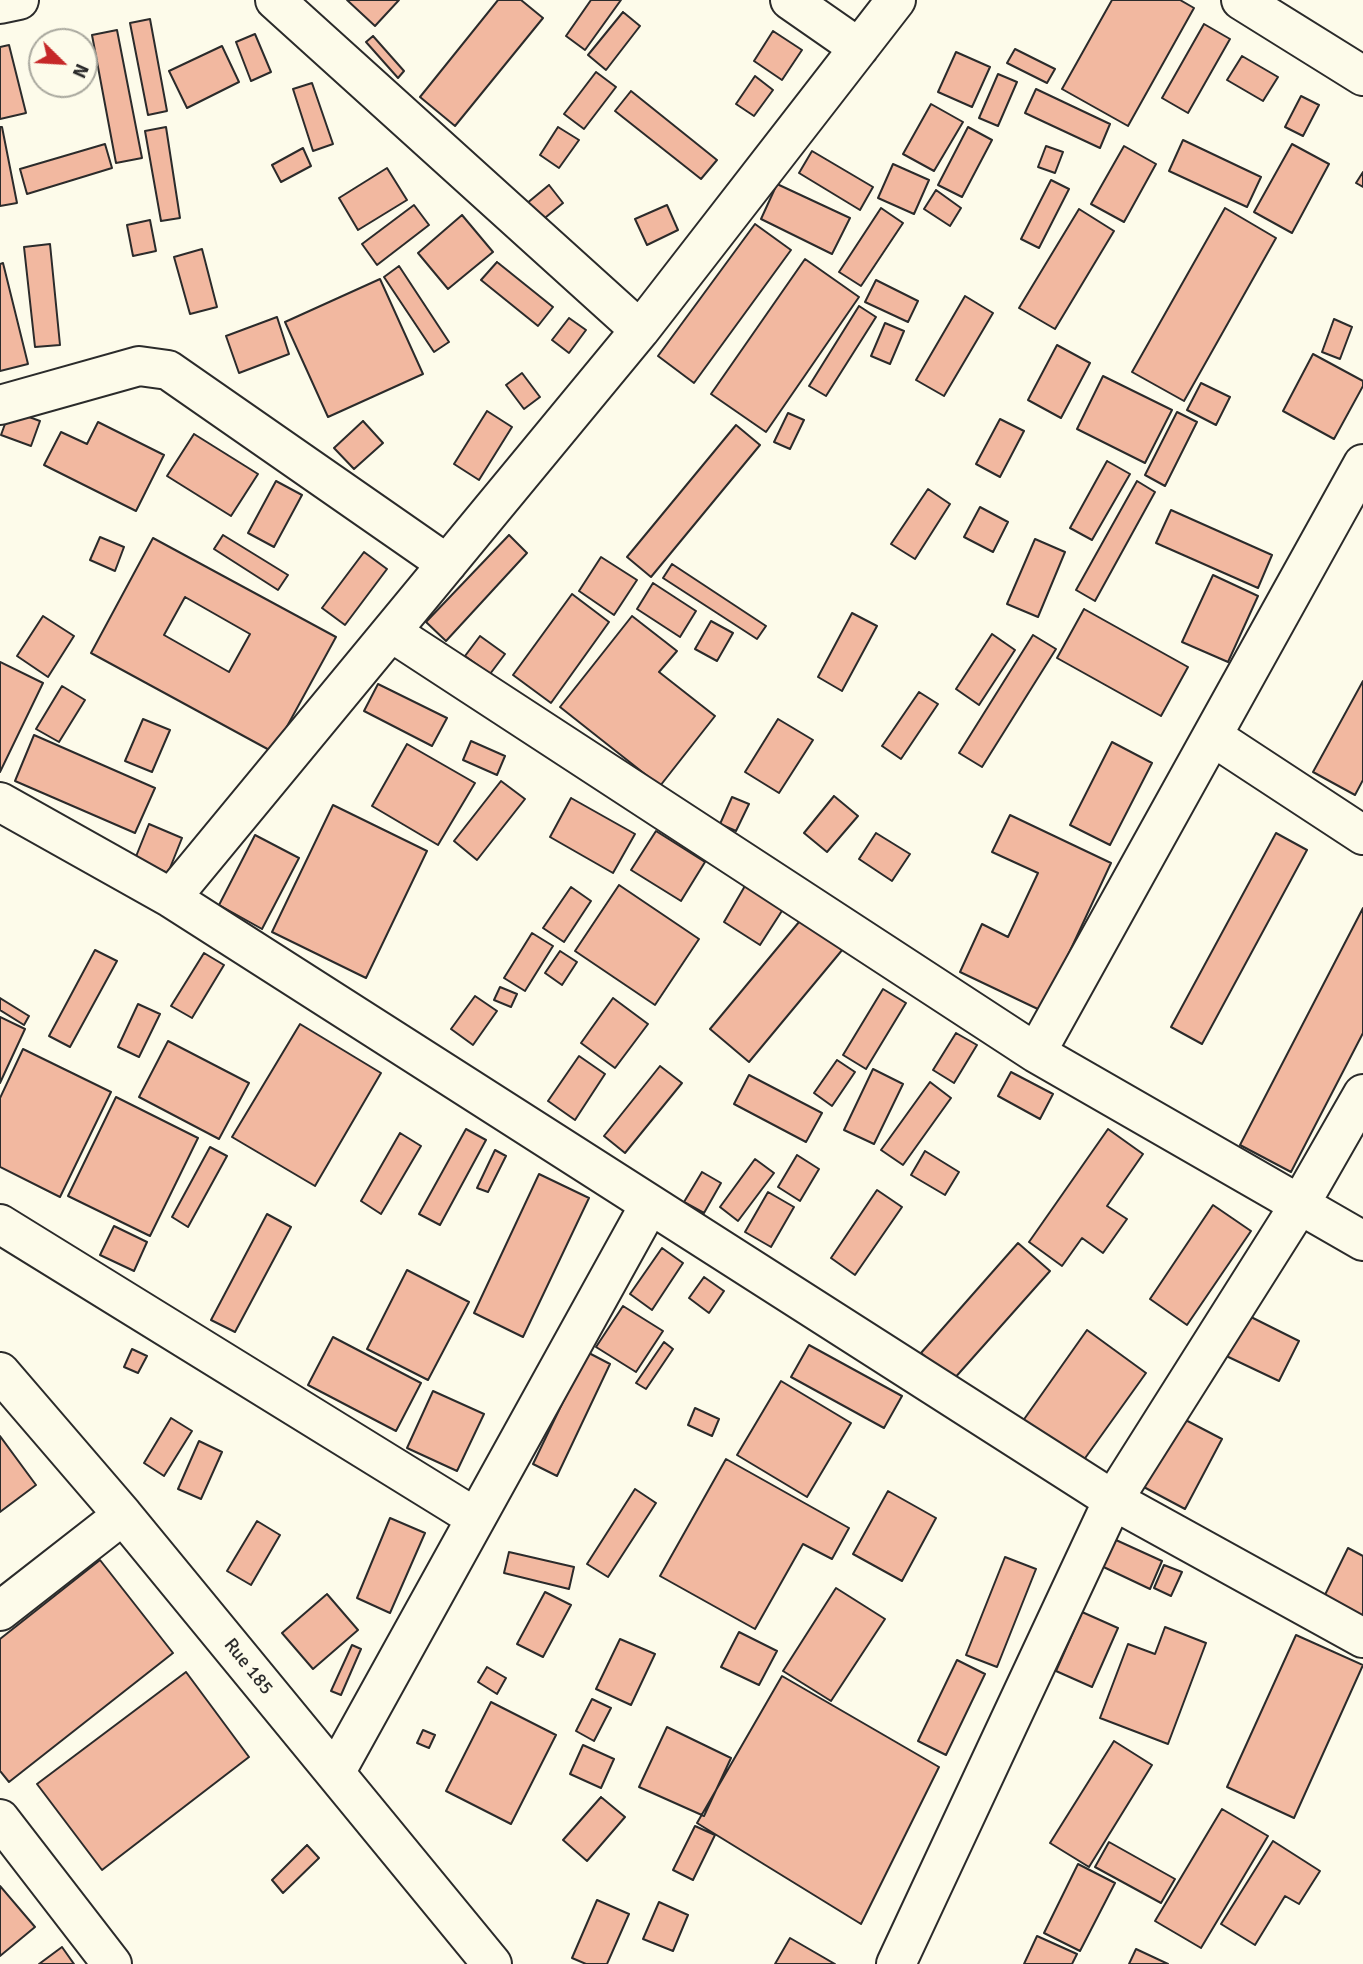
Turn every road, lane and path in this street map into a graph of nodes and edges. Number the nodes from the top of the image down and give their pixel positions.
1 (19, 0) edge
2 (275, 0) edge
3 (790, 0) edge
4 (896, 0) edge
5 (1241, 0) edge
6 (0, 4) edge
7 (859, 48) junction
8 (1358, 60) edge
9 (640, 330) junction
10 (0, 405) edge
11 (1363, 464) edge
12 (447, 564) junction
13 (391, 632) junction
14 (1212, 736) junction
15 (0, 803) edge
16 (1363, 835) edge
17 (171, 898) junction
18 (1036, 1053) junction
19 (1363, 1094) edge
20 (650, 1204) junction
21 (1300, 1204) junction
22 (0, 1224) edge
23 (1363, 1241) edge
24 (0, 1372) edge
25 (1113, 1500) junction
26 (123, 1515) junction
27 (476, 1518) junction
28 (0, 1611) edge
29 (1363, 1638) edge
30 (335, 1773) junction
31 (0, 1819) edge
32 (904, 1961) edge
33 (112, 1964) edge
34 (492, 1964) edge

1 - 6 street
2 - 9 street
3 - 7 street
4 - 7 street
5 - 8 street
7 - 9 street
9 - 12 street
10 - 12 street
11 - 14 street
12 - 13 street
13 - 17 street
13 - 18 street
14 - 16 street
14 - 18 street
15 - 17 street
17 - 20 street
18 - 21 street
19 - 21 street
20 - 25 street
20 - 27 street
21 - 23 street
21 - 25 street
22 - 27 street
24 - 26 street, Rue 185
25 - 29 street
25 - 32 street
26 - 28 street
26 - 30 street, Rue 185
27 - 30 street
30 - 34 street, Rue 185
31 - 33 street

